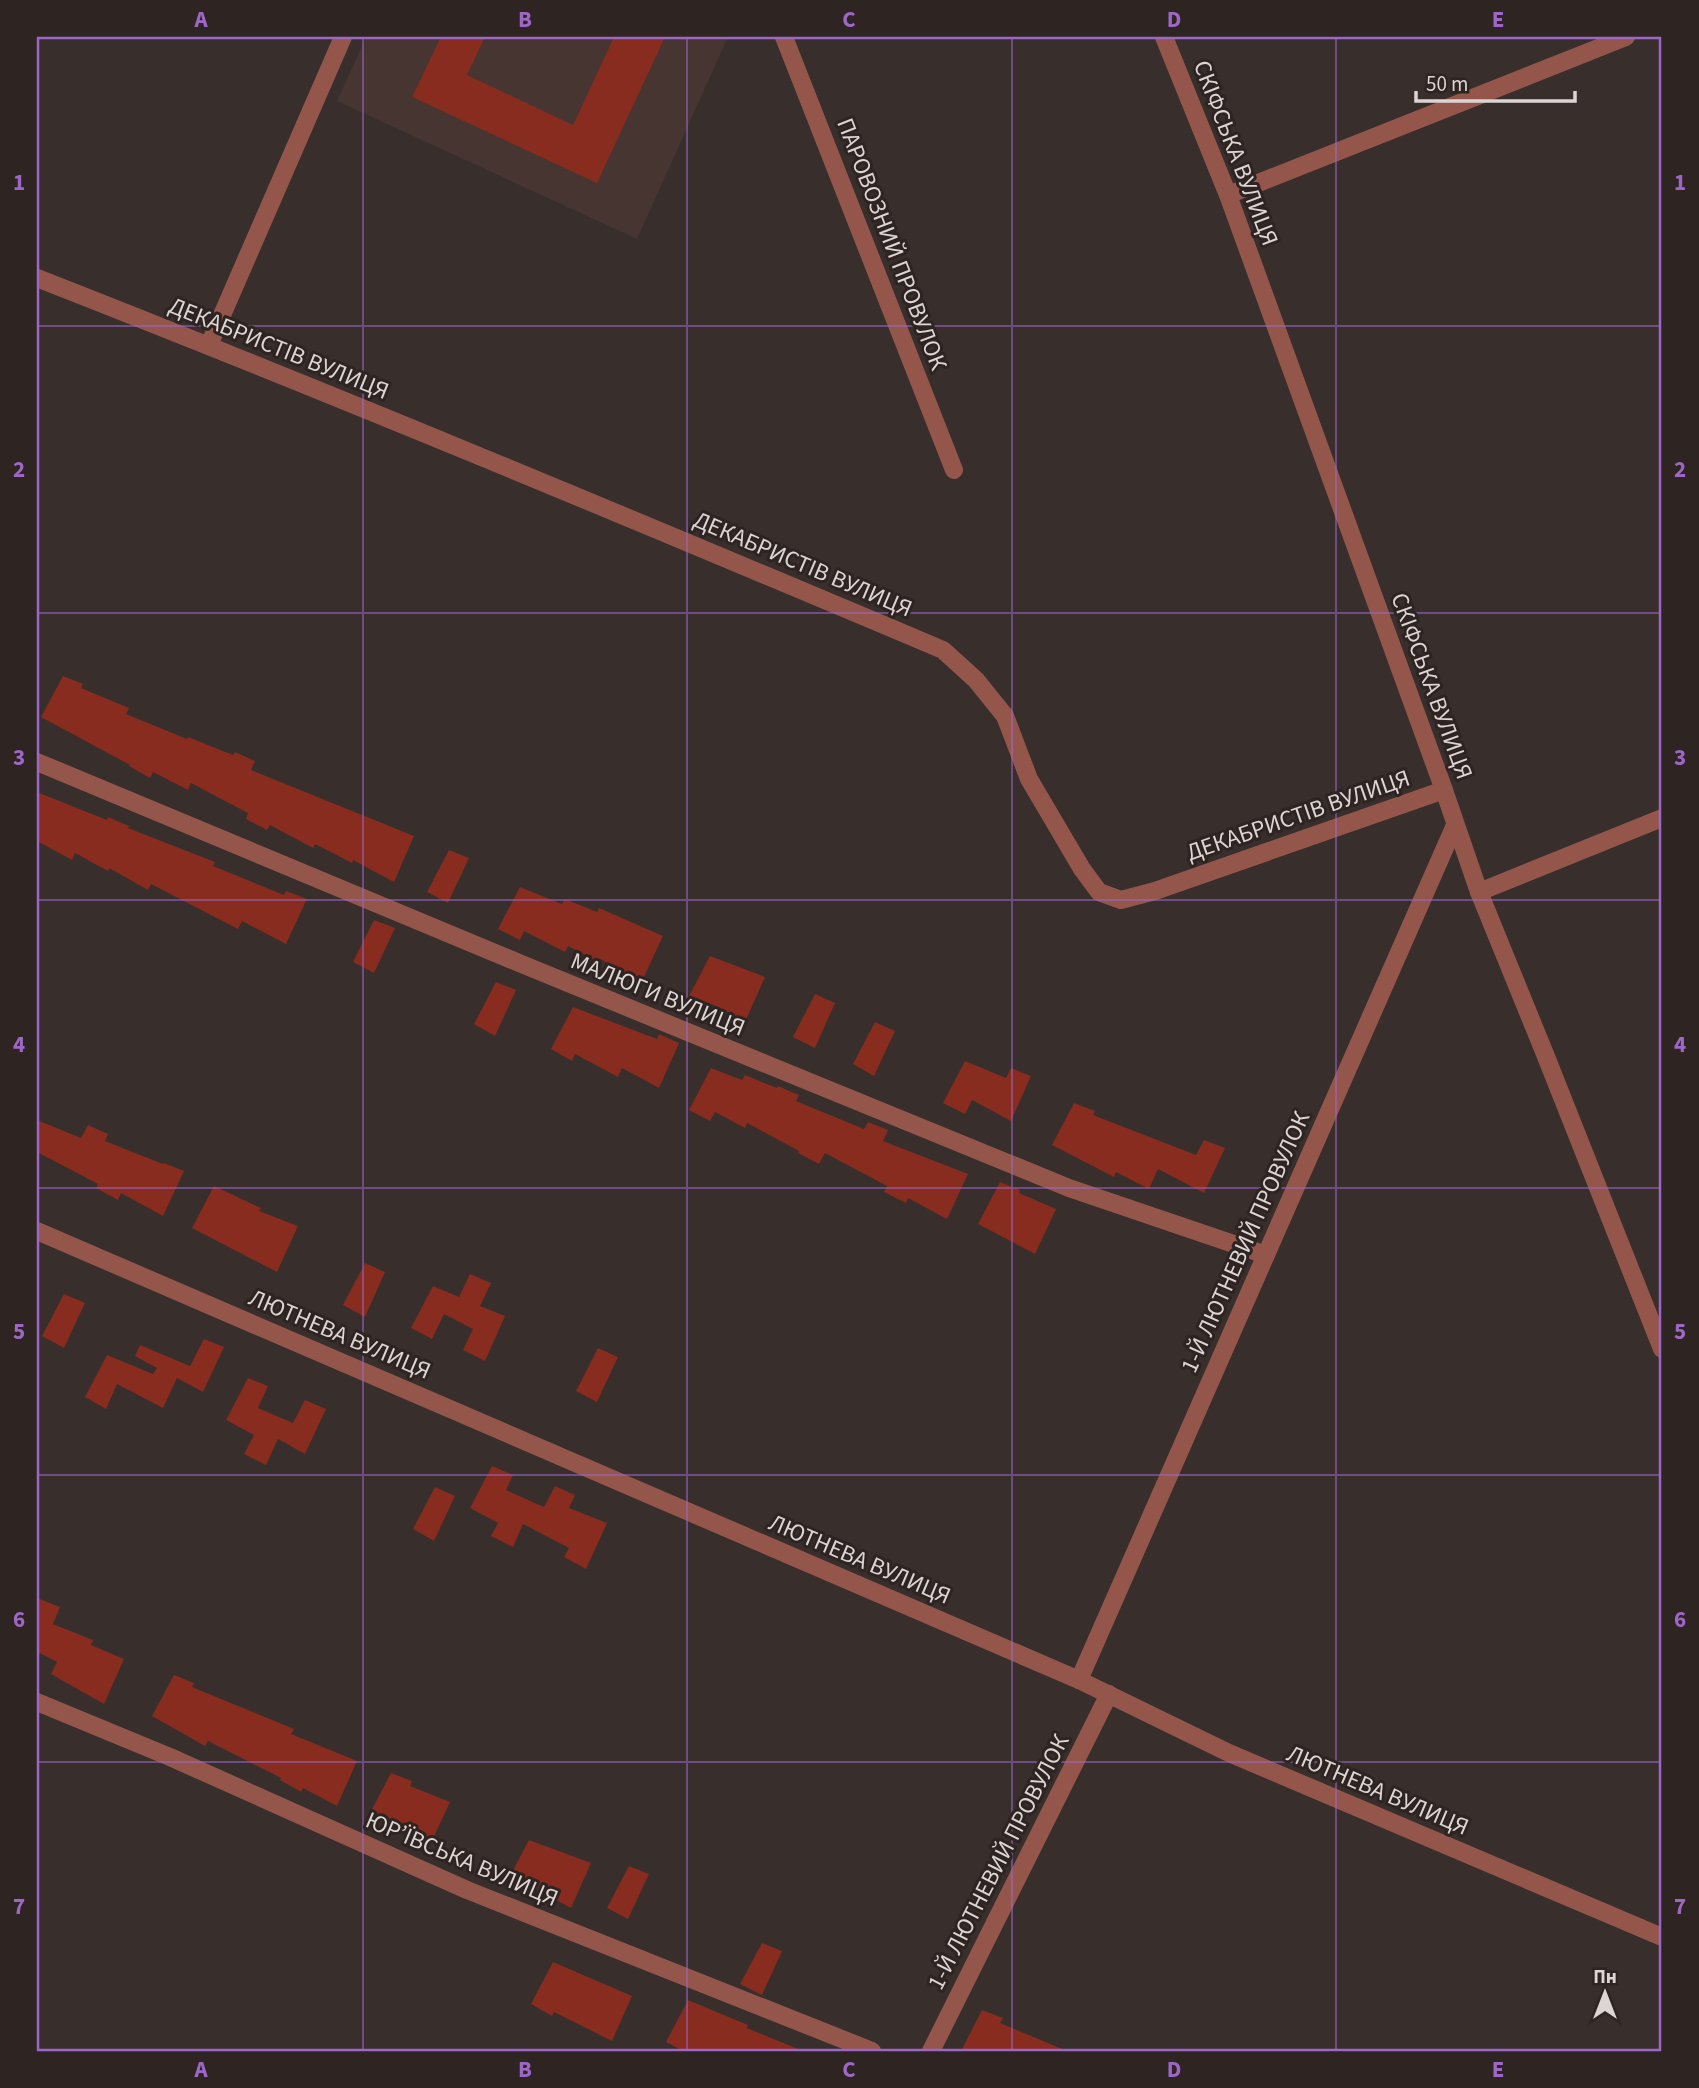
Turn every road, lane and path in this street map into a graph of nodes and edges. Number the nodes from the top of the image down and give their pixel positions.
1 (343, 37) edge
2 (784, 37) edge
3 (1164, 37) edge
4 (1626, 37) edge
5 (1228, 194) junction
6 (37, 278) edge
7 (209, 345) junction
8 (954, 470) dead end
9 (37, 762) edge
10 (1444, 790) junction
11 (1662, 818) edge
12 (1455, 825) junction
13 (1479, 892) junction
14 (37, 1231) edge
15 (1266, 1255) junction
16 (1662, 1349) edge
17 (1079, 1680) junction
18 (1110, 1695) junction
19 (37, 1702) edge
20 (1662, 1937) edge
21 (872, 2051) edge
22 (931, 2051) edge

1 - 7 street
2 - 8 street, ПАРОВОЗНИЙ ПРОВУЛОК
3 - 5 street, СКІФСЬКА ВУЛИЦЯ
4 - 5 street
5 - 10 street, СКІФСЬКА ВУЛИЦЯ
6 - 7 street, ДЕКАБРИСТІВ ВУЛИЦЯ
7 - 10 street, ДЕКАБРИСТІВ ВУЛИЦЯ
9 - 15 street, МАЛЮГИ ВУЛИЦЯ
10 - 12 street, СКІФСЬКА ВУЛИЦЯ
11 - 13 street
12 - 13 street, СКІФСЬКА ВУЛИЦЯ
12 - 15 street, 1-Й ЛЮТНЕВИЙ ПРОВУЛОК
13 - 16 street, СКІФСЬКА ВУЛИЦЯ
14 - 17 street, ЛЮТНЕВА ВУЛИЦЯ
15 - 17 street, 1-Й ЛЮТНЕВИЙ ПРОВУЛОК
17 - 18 street, ЛЮТНЕВА ВУЛИЦЯ
18 - 20 street, ЛЮТНЕВА ВУЛИЦЯ
18 - 22 street, 1-Й ЛЮТНЕВИЙ ПРОВУЛОК
19 - 21 street, ЮР’ЇВСЬКА ВУЛИЦЯ

